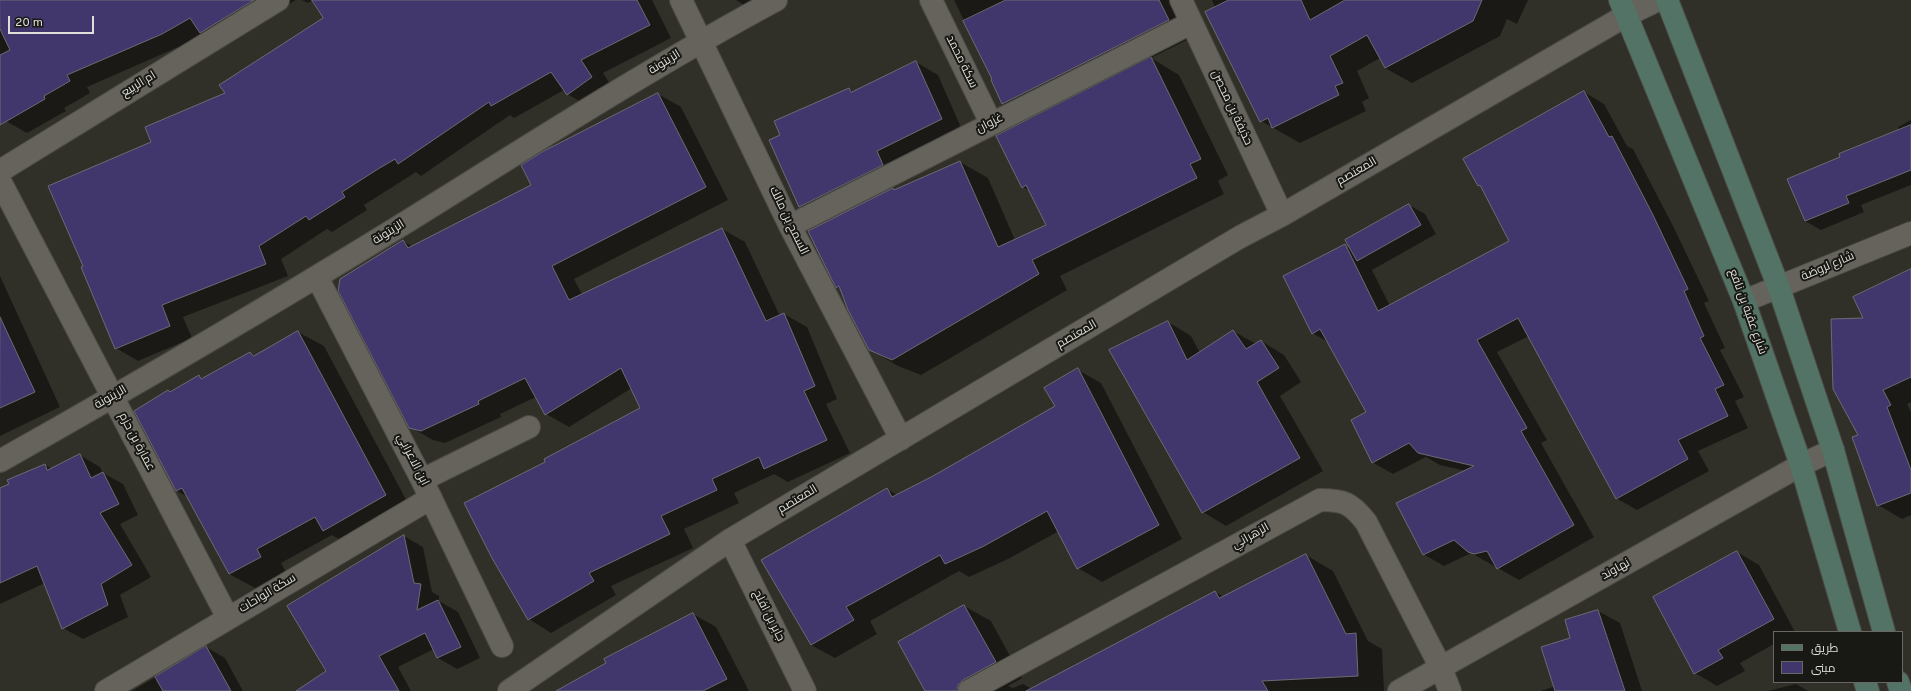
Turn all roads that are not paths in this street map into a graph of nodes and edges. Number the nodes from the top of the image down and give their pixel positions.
1 (278, 0) edge
2 (681, 0) edge
3 (776, 0) edge
4 (931, 0) edge
5 (1181, 0) edge
6 (1658, 0) edge
7 (1667, 0) edge
8 (1624, 8) edge
9 (1191, 23) junction
10 (701, 41) junction
11 (992, 123) junction
12 (0, 171) edge
13 (0, 180) edge
14 (1282, 215) junction
15 (790, 226) junction
16 (1911, 233) edge
17 (317, 277) junction
18 (1779, 288) junction
19 (1744, 301) junction
20 (113, 398) junction
21 (529, 428) dead end
22 (901, 439) junction
23 (1833, 450) junction
24 (0, 461) edge
25 (1801, 465) junction
26 (426, 489) junction
27 (730, 540) junction
28 (228, 618) junction
29 (1850, 631) edge
30 (1884, 631) edge
31 (502, 646) dead end
32 (1441, 668) junction
33 (518, 689) edge
34 (106, 691) edge
35 (805, 691) edge
36 (969, 691) edge
37 (1399, 691) edge
38 (1450, 691) edge

1 - 12 street, ام الربيع
2 - 10 street, السمح بن مالك
3 - 10 street, الزيتونة
4 - 11 street, سكة محمد
5 - 9 street, حذيفة بن محصن
6 - 8 street, المعتصم
7 - 18 street
8 - 14 street, المعتصم
8 - 19 street, شارع عقبة بن نافع
9 - 11 street, غزوان
9 - 14 street, حذيفة بن محصن
10 - 15 street, السمح بن مالك
10 - 17 street, الزيتونة
11 - 15 street, غزوان
13 - 20 street, عمارة بن حزم
14 - 22 street, المعتصم
15 - 22 street, السمح بن مالك
16 - 18 street, شارع لروضة
17 - 20 street, الزيتونة
17 - 26 street, ابن الاعرابي
18 - 19 street, شارع لروضة
18 - 23 street
19 - 25 street, شارع عقبة بن نافع
20 - 24 street, الزيتونة
20 - 28 street, عمارة بن حزم
21 - 26 street, سكة الواحات
22 - 27 street, المعتصم
23 - 25 street, نهاوند
23 - 30 street
25 - 29 street, شارع عقبة بن نافع
25 - 32 street, نهاوند
26 - 28 street, سكة الواحات
26 - 31 street, ابن الاعرابي
27 - 33 street, المعتصم
27 - 35 street, جابر بن افلح
28 - 34 street, سكة الواحات
32 - 36 street, الزهراني
32 - 37 street, نهاوند
32 - 38 street, الزهراني

